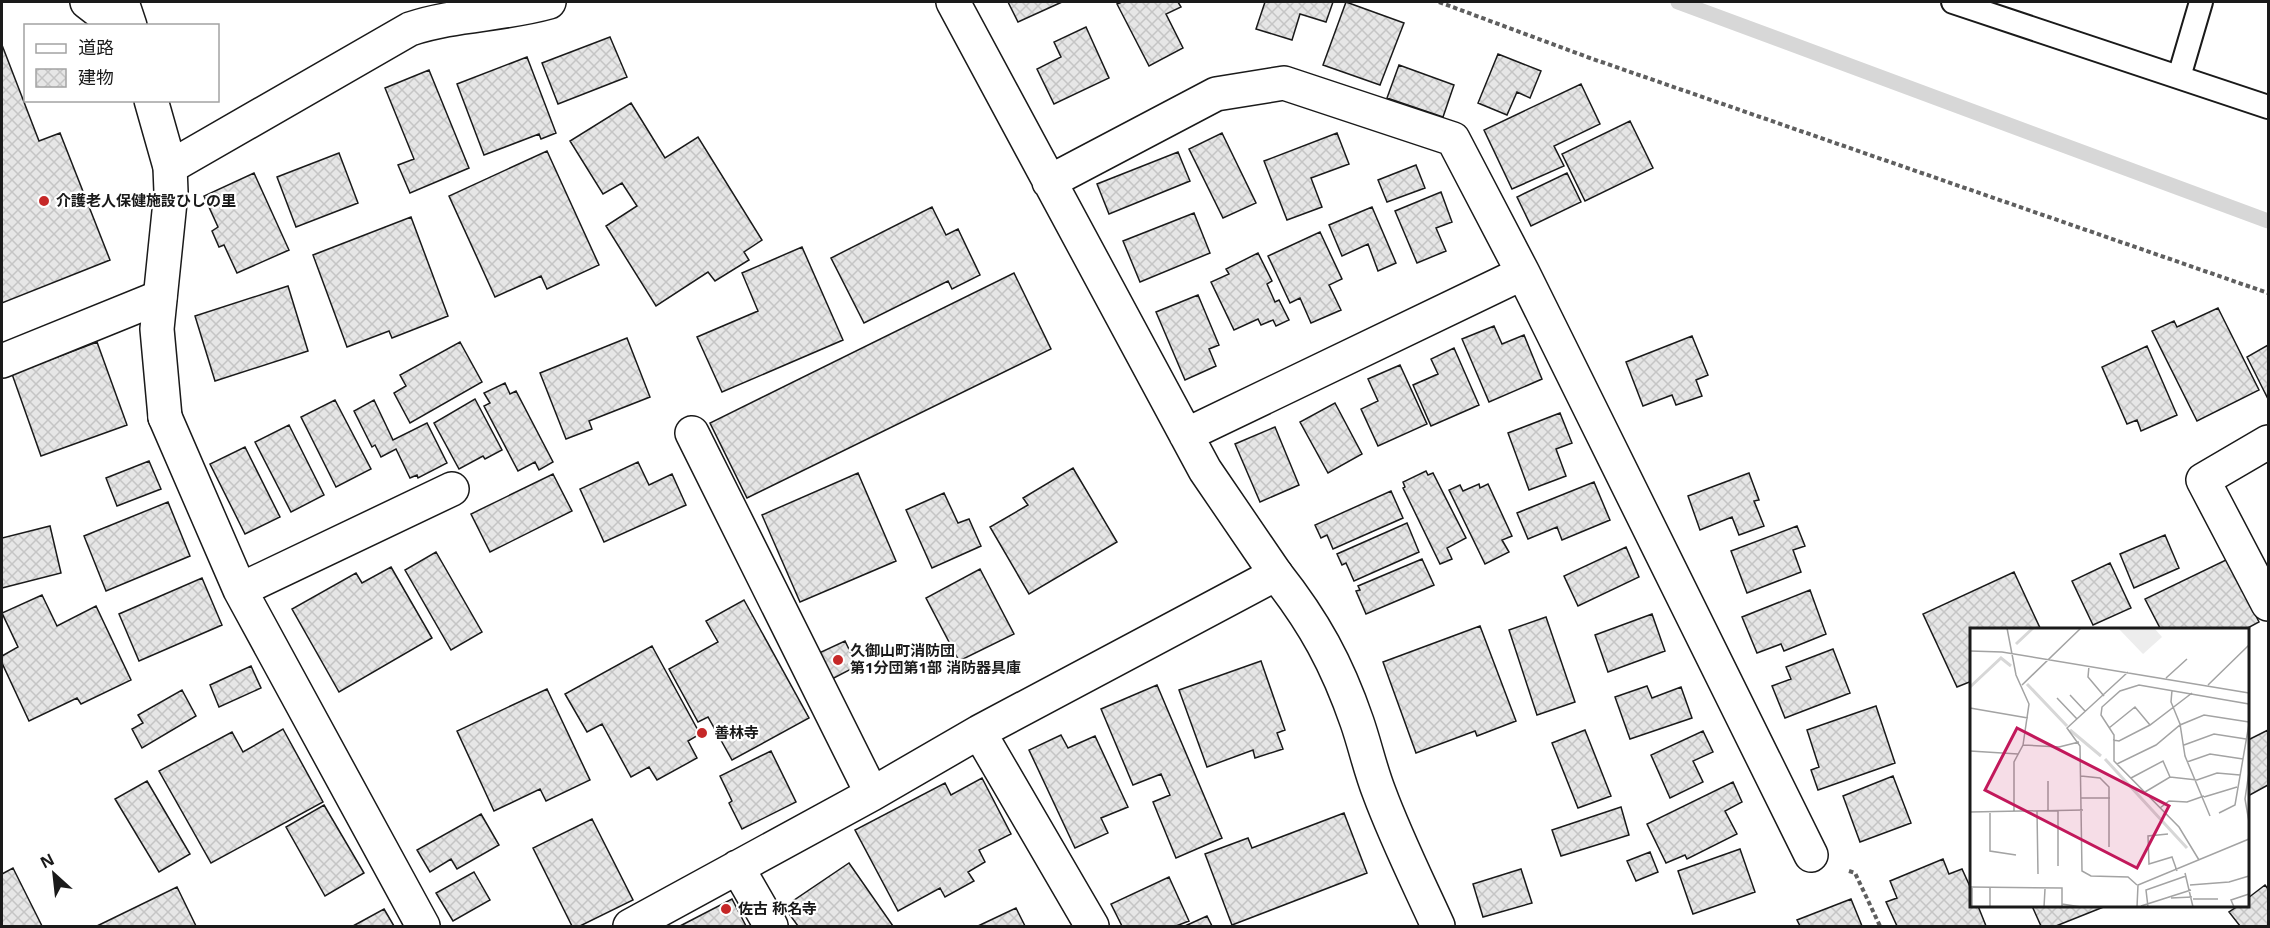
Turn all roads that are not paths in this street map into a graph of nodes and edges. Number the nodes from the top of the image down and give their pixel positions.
1 (87, 2) edge
2 (122, 2) edge
3 (549, 2) edge
4 (953, 2) edge
5 (1953, 2) edge
6 (2201, 2) edge
7 (115, 24) edge
8 (129, 24) edge
9 (2179, 77) junction
10 (152, 102) edge
11 (2268, 107) edge
12 (170, 167) junction
13 (1049, 182) junction
14 (1523, 273) junction
15 (160, 297) junction
16 (2, 361) edge
17 (692, 432) dead end
18 (1186, 435) junction
19 (2268, 442) edge
20 (452, 489) dead end
21 (1276, 574) junction
22 (240, 590) junction
23 (2268, 604) edge
24 (979, 732) junction
25 (872, 794) junction
26 (1811, 855) road end
27 (736, 867) junction
28 (423, 927) edge
29 (630, 927) edge
30 (771, 927) edge
31 (1092, 927) edge
32 (1438, 927) edge

1 - 7 street
2 - 8 street
3 - 12 street
4 - 13 street
5 - 9 lane
6 - 9 lane
9 - 11 lane
10 - 12 street
12 - 15 street
13 - 14 street
13 - 18 street
14 - 18 street
14 - 26 street
15 - 16 street
15 - 22 street
17 - 25 street
18 - 21 street
19 - 23 street
20 - 22 street
21 - 24 street
21 - 32 street
22 - 28 street
24 - 25 street
24 - 31 street
25 - 27 street
27 - 29 street
27 - 30 street

